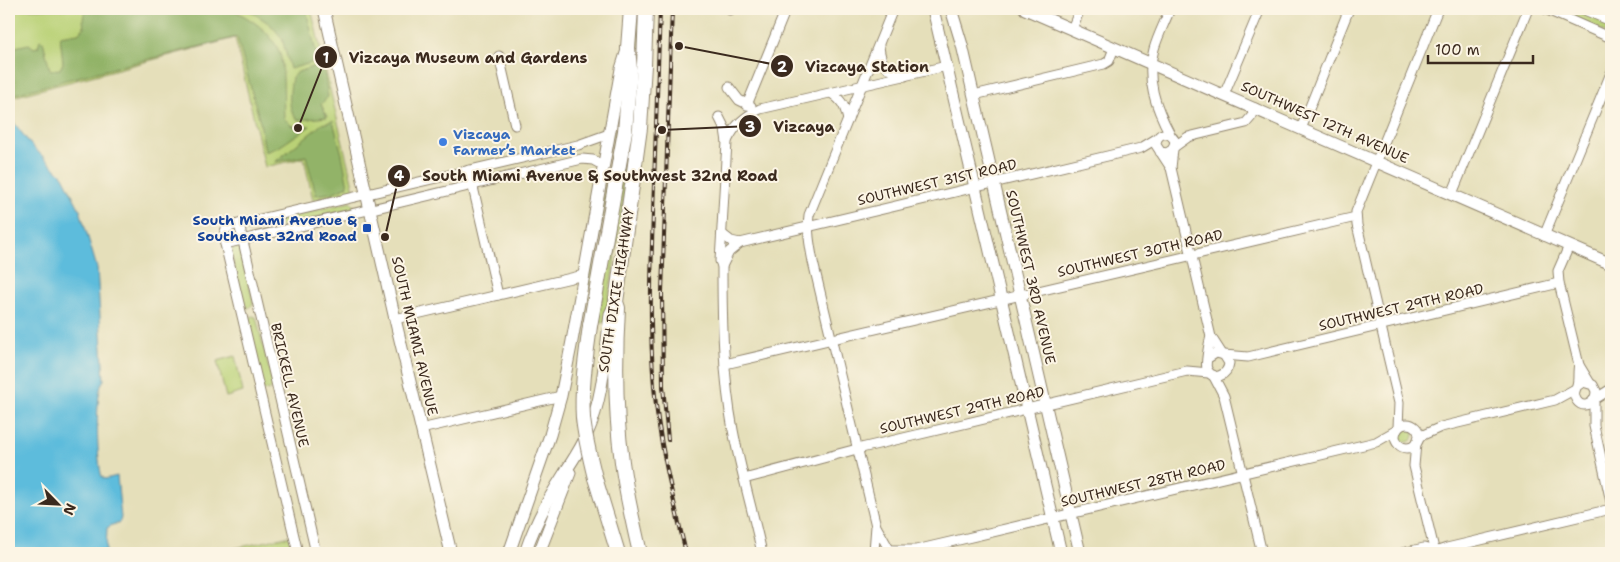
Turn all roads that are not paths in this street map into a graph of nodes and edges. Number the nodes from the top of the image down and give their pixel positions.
1 (324, 9) edge
2 (631, 9) edge
3 (646, 9) edge
4 (786, 9) edge
5 (933, 9) edge
6 (951, 9) edge
7 (1025, 9) edge
8 (1080, 9) edge
9 (1170, 9) edge
10 (1260, 9) edge
11 (1349, 9) edge
12 (1438, 9) edge
13 (1528, 9) edge
14 (1545, 9) edge
15 (1582, 9) edge
16 (893, 10) edge
17 (1611, 22) edge
18 (1072, 29) junction
19 (1611, 38) edge
20 (879, 43) junction
21 (628, 48) junction
22 (1114, 48) junction
23 (499, 56) dead end
24 (1151, 63) junction
25 (947, 66) junction
26 (1611, 72) edge
27 (905, 76) junction
28 (970, 78) junction
29 (861, 87) junction
30 (729, 88) dead end
31 (831, 94) junction
32 (974, 95) junction
33 (1224, 95) junction
34 (747, 104) junction
35 (1255, 108) junction
36 (760, 109) junction
37 (1158, 112) junction
38 (720, 117) dead end
39 (848, 120) junction
40 (515, 125) dead end
41 (1300, 129) junction
42 (610, 134) junction
43 (1171, 135) junction
44 (1188, 137) junction
45 (1157, 138) junction
46 (727, 142) junction
47 (1141, 148) junction
48 (1174, 148) junction
49 (1159, 151) junction
50 (1377, 162) junction
51 (604, 166) junction
52 (1171, 168) junction
53 (469, 170) junction
54 (994, 183) junction
55 (472, 185) junction
56 (975, 187) junction
57 (1452, 194) junction
58 (367, 195) junction
59 (370, 210) junction
60 (1356, 217) junction
61 (239, 224) junction
62 (808, 227) junction
63 (722, 234) junction
64 (1544, 236) junction
65 (243, 240) junction
66 (740, 243) junction
67 (226, 244) junction
68 (1568, 246) junction
69 (1192, 255) junction
70 (1611, 264) edge
71 (722, 266) junction
72 (584, 275) junction
73 (1559, 283) junction
74 (498, 295) junction
75 (1020, 295) junction
76 (1002, 300) junction
77 (616, 302) junction
78 (258, 310) junction
79 (242, 314) junction
80 (395, 319) junction
81 (1382, 326) junction
82 (1211, 337) junction
83 (832, 340) junction
84 (1223, 355) junction
85 (1248, 357) junction
86 (1207, 359) junction
87 (725, 364) junction
88 (1579, 365) junction
89 (1227, 370) junction
90 (1187, 372) junction
91 (1211, 374) junction
92 (1591, 384) junction
93 (1611, 385) edge
94 (1576, 387) junction
95 (1611, 389) edge
96 (278, 392) junction
97 (261, 396) junction
98 (561, 396) junction
99 (1224, 396) junction
100 (1595, 399) junction
101 (1555, 400) junction
102 (1399, 403) junction
103 (1580, 403) junction
104 (1046, 405) junction
105 (1027, 409) junction
106 (1413, 426) junction
107 (1594, 426) junction
108 (1441, 427) junction
109 (421, 428) junction
110 (1397, 429) junction
111 (1417, 441) junction
112 (1376, 442) junction
113 (1401, 445) junction
114 (857, 449) junction
115 (579, 450) junction
116 (1414, 466) junction
117 (1244, 474) junction
118 (744, 478) junction
119 (1611, 502) edge
120 (1611, 509) edge
121 (1071, 514) junction
122 (1053, 518) junction
123 (876, 526) junction
124 (891, 551) edge
125 (873, 552) edge
126 (915, 552) edge
127 (298, 553) edge
128 (316, 553) edge
129 (451, 553) edge
130 (509, 553) edge
131 (525, 553) edge
132 (539, 553) edge
133 (618, 553) edge
134 (640, 553) edge
135 (762, 553) edge
136 (1061, 553) edge
137 (1080, 553) edge
138 (1262, 553) edge
139 (1402, 553) edge
140 (1434, 553) edge

1 - 58 main road, SOUTH MIAMI AVENUE
2 - 21 highway
3 - 77 highway, SOUTH DIXIE HIGHWAY
4 - 34 street
5 - 25 main road
6 - 28 main road, SOUTHWEST 3RD AVENUE
7 - 18 main road, SOUTHWEST 12TH AVENUE
8 - 18 street
9 - 24 street
10 - 33 street
11 - 41 street
12 - 50 street
13 - 57 street
14 - 19 street
15 - 17 street
16 - 20 street
18 - 22 main road, SOUTHWEST 12TH AVENUE
20 - 27 street
20 - 29 street
21 - 42 main road
21 - 133 highway, bridge
22 - 24 main road, SOUTHWEST 12TH AVENUE
22 - 32 street
23 - 40 street
24 - 33 main road, SOUTHWEST 12TH AVENUE
24 - 37 street
25 - 27 street
25 - 28 main road
25 - 56 main road
26 - 64 street
27 - 29 street
28 - 32 main road, SOUTHWEST 3RD AVENUE
29 - 31 street
29 - 39 street
30 - 34 street
31 - 36 street
31 - 39 street
32 - 54 main road, SOUTHWEST 3RD AVENUE
33 - 35 main road, SOUTHWEST 12TH AVENUE
34 - 36 street
35 - 41 main road, SOUTHWEST 12TH AVENUE
35 - 44 street
36 - 46 street
37 - 43 street
37 - 45 street
38 - 46 street
39 - 62 street
41 - 50 main road, SOUTHWEST 12TH AVENUE
42 - 51 main road
42 - 53 street
43 - 44 street
43 - 45 street
43 - 48 street
44 - 48 street
45 - 47 street, SOUTHWEST 31ST ROAD
45 - 49 street
46 - 63 street
47 - 49 street, SOUTHWEST 31ST ROAD
47 - 54 street, SOUTHWEST 31ST ROAD
48 - 49 street
48 - 52 street
49 - 52 street
50 - 57 main road, SOUTHWEST 12TH AVENUE
50 - 60 street
51 - 55 street
51 - 72 main road
52 - 69 street
53 - 55 street
53 - 58 street
54 - 56 street, SOUTHWEST 31ST ROAD
54 - 75 main road, SOUTHWEST 3RD AVENUE
55 - 59 street
55 - 74 street
56 - 62 street, SOUTHWEST 31ST ROAD
56 - 76 main road
57 - 64 main road, SOUTHWEST 12TH AVENUE
58 - 59 main road, SOUTH MIAMI AVENUE
58 - 61 street
59 - 65 street
59 - 80 main road, SOUTH MIAMI AVENUE
60 - 69 street, SOUTHWEST 30TH ROAD
60 - 81 street
61 - 65 street, BRICKELL AVENUE
61 - 67 street
62 - 66 street, SOUTHWEST 31ST ROAD
62 - 83 street
63 - 66 street
63 - 71 street
64 - 68 main road, SOUTHWEST 12TH AVENUE
65 - 67 street
65 - 78 street, BRICKELL AVENUE
66 - 71 street
67 - 79 street
68 - 70 main road, SOUTHWEST 12TH AVENUE
68 - 73 street
69 - 75 street, SOUTHWEST 30TH ROAD
69 - 82 street
71 - 87 street
72 - 74 street
72 - 98 main road
73 - 81 street, SOUTHWEST 29TH ROAD
73 - 88 street
74 - 80 street
75 - 76 street, SOUTHWEST 30TH ROAD
75 - 104 main road, SOUTHWEST 3RD AVENUE
76 - 83 street, SOUTHWEST 30TH ROAD
76 - 105 main road
77 - 115 main road, SOUTH DIXIE HIGHWAY
77 - 134 highway
78 - 79 street
78 - 96 street, BRICKELL AVENUE
79 - 97 street
80 - 109 main road, SOUTH MIAMI AVENUE
81 - 85 street, SOUTHWEST 29TH ROAD
81 - 102 street
82 - 84 street
82 - 86 street
83 - 87 street, SOUTHWEST 30TH ROAD
83 - 114 street
84 - 85 street, SOUTHWEST 29TH ROAD
84 - 86 street
84 - 89 street
85 - 89 street, SOUTHWEST 29TH ROAD
86 - 90 street, SOUTHWEST 29TH ROAD
86 - 91 street
87 - 118 street
88 - 92 street
88 - 94 street
89 - 91 street
89 - 99 street
90 - 91 street, SOUTHWEST 29TH ROAD
90 - 104 street, SOUTHWEST 29TH ROAD
91 - 99 street
92 - 93 street
92 - 94 street
92 - 100 street
94 - 101 street
94 - 103 street
95 - 100 street
96 - 97 street
96 - 128 street, BRICKELL AVENUE
97 - 127 street
98 - 109 street
98 - 130 main road
99 - 117 street
100 - 103 street
100 - 107 street
101 - 103 street
101 - 108 street
102 - 106 street
102 - 110 street
103 - 107 street
104 - 105 street, SOUTHWEST 29TH ROAD
104 - 121 main road, SOUTHWEST 3RD AVENUE
105 - 114 street, SOUTHWEST 29TH ROAD
105 - 122 main road
106 - 108 street
106 - 110 street
106 - 111 street
107 - 119 street
108 - 111 street
109 - 129 main road, SOUTH MIAMI AVENUE
110 - 112 street, SOUTHWEST 28TH ROAD
110 - 113 street
111 - 113 street
111 - 116 street
112 - 113 street, SOUTHWEST 28TH ROAD
112 - 117 street, SOUTHWEST 28TH ROAD
113 - 116 street
114 - 118 street, SOUTHWEST 29TH ROAD
114 - 123 street
115 - 131 main road, SOUTH DIXIE HIGHWAY
115 - 132 main road
116 - 140 street
117 - 121 street, SOUTHWEST 28TH ROAD
117 - 138 street
118 - 135 street
120 - 140 street
121 - 122 street, SOUTHWEST 28TH ROAD
121 - 137 main road, SOUTHWEST 3RD AVENUE
122 - 126 street, SOUTHWEST 28TH ROAD
122 - 136 main road
123 - 124 street
123 - 125 street
124 - 125 street, SOUTHWEST 28TH ROAD
124 - 126 street, SOUTHWEST 28TH ROAD
139 - 140 street

